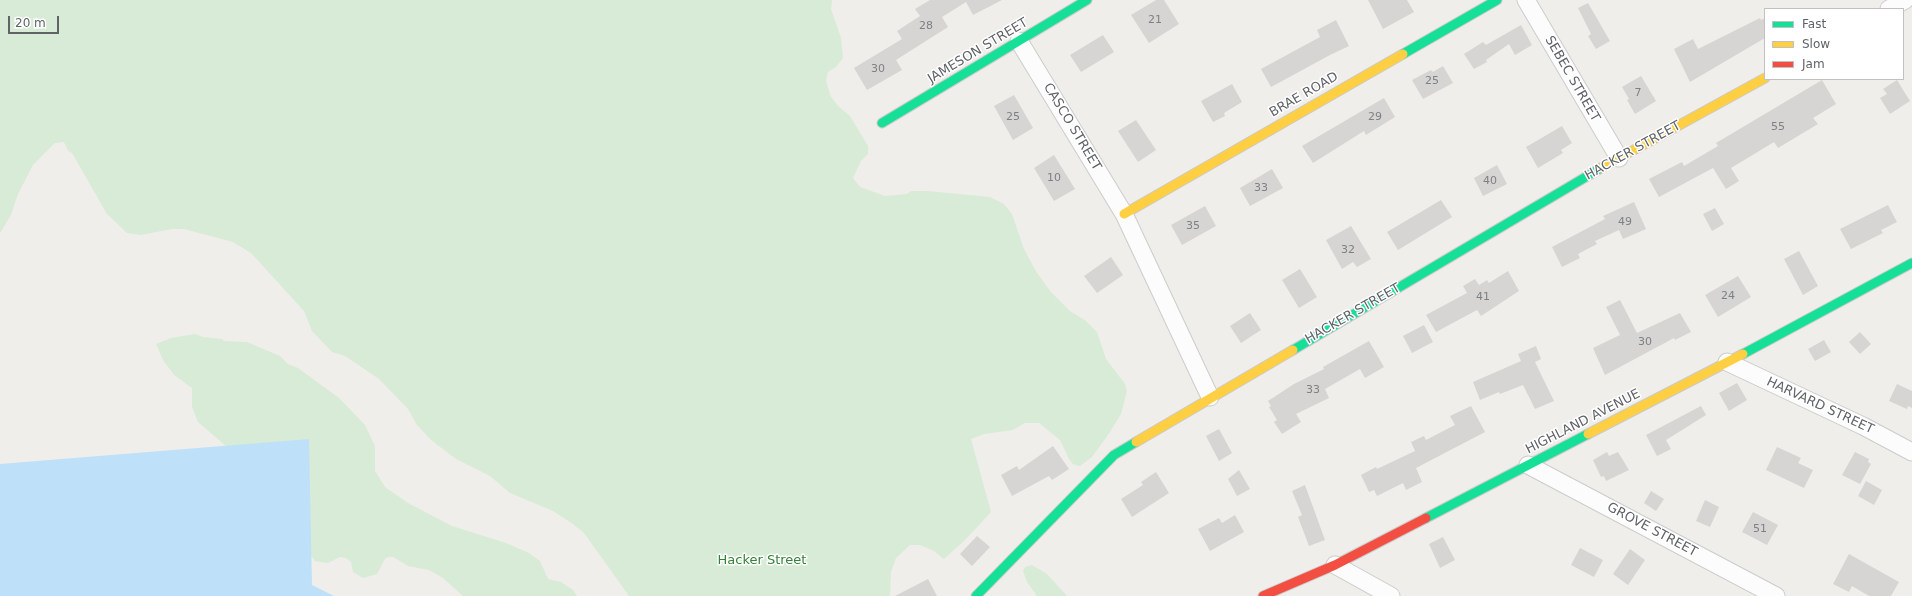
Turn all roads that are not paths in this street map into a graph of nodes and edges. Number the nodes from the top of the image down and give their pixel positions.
1 (1087, 0) edge
2 (1497, 0) edge
3 (1526, 0) edge
4 (1905, 0) edge
5 (1891, 8) edge
6 (1019, 41) junction
7 (1764, 79) edge
8 (882, 123) dead end
9 (1619, 158) junction
10 (1124, 214) junction
11 (1912, 263) edge
12 (1727, 362) junction
13 (1210, 397) junction
14 (1912, 452) edge
15 (1528, 465) junction
16 (1334, 565) junction
17 (976, 596) edge
18 (1263, 596) edge
19 (1391, 596) edge
20 (1776, 596) edge

1 - 6 street, JAMESON STREET
2 - 10 street, BRAE ROAD
3 - 9 street, SEBEC STREET
4 - 5 street
6 - 8 street, JAMESON STREET
6 - 10 street, CASCO STREET
7 - 9 street, HACKER STREET
9 - 13 street, HACKER STREET
10 - 13 street, CASCO STREET
11 - 12 street, HIGHLAND AVENUE
12 - 14 street, HARVARD STREET
12 - 15 street, HIGHLAND AVENUE
13 - 17 street, HACKER STREET
15 - 16 street, HIGHLAND AVENUE
15 - 20 street, GROVE STREET
16 - 18 street, HIGHLAND AVENUE
16 - 19 street

